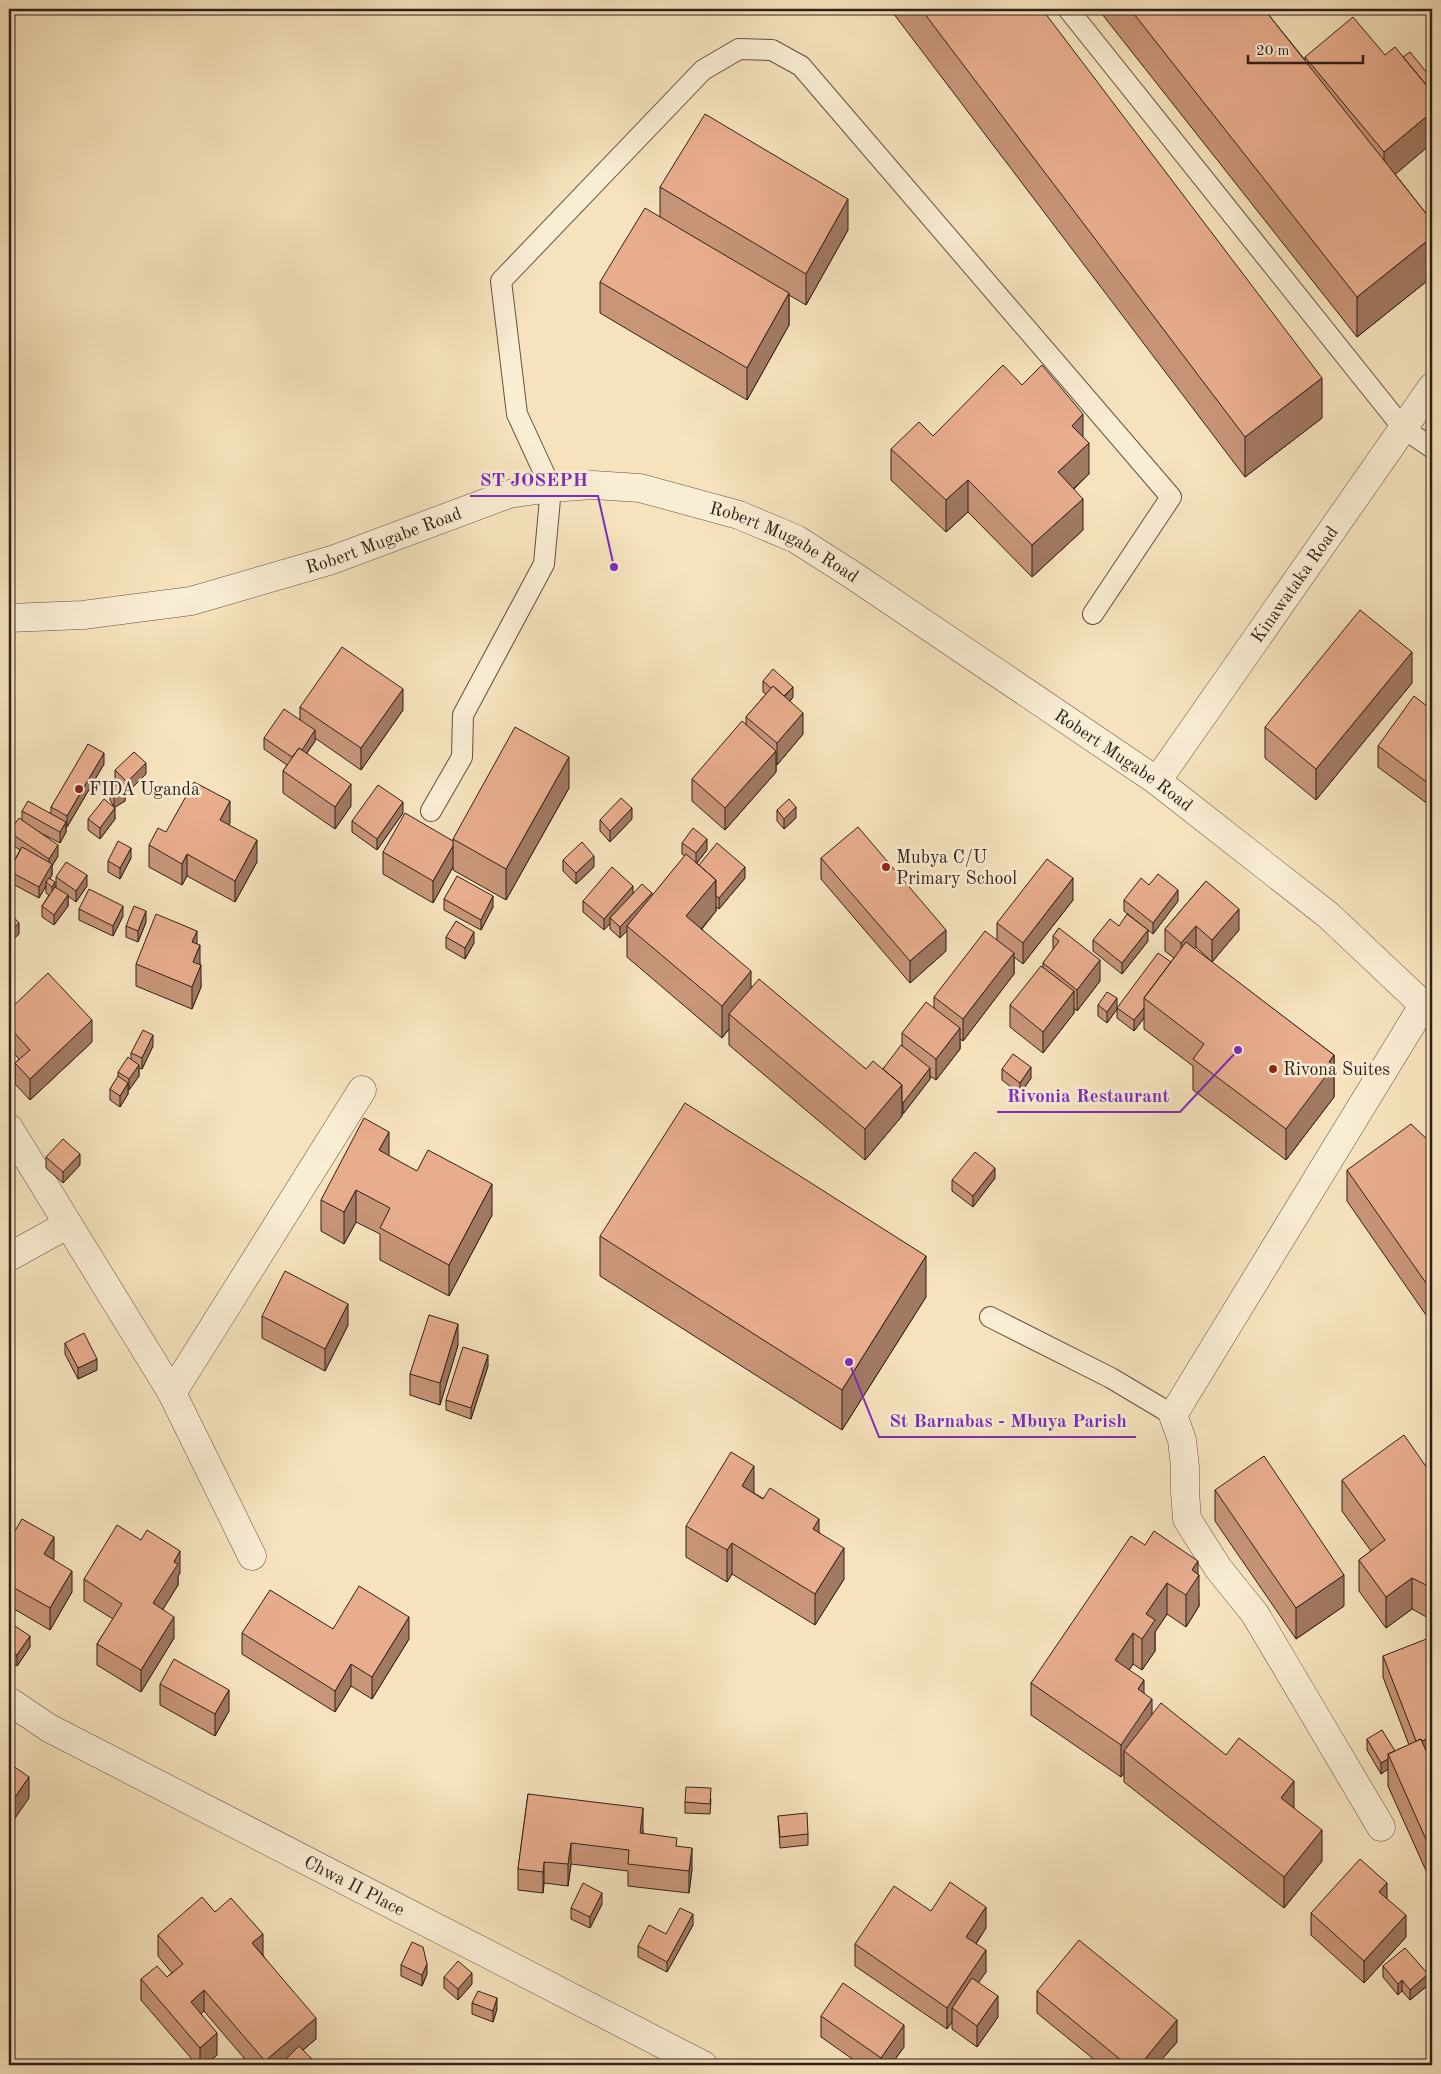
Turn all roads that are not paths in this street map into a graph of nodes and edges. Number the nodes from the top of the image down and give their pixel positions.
1 (1068, 9) edge
2 (1432, 386) edge
3 (1403, 428) junction
4 (1432, 448) edge
5 (551, 488) junction
6 (1093, 614) dead end
7 (9, 618) edge
8 (1157, 781) junction
9 (431, 811) dead end
10 (1428, 1008) edge
11 (362, 1090) dead end
12 (9, 1128) edge
13 (67, 1225) junction
14 (9, 1257) edge
15 (990, 1317) dead end
16 (172, 1393) junction
17 (1173, 1415) junction
18 (252, 1556) dead end
19 (9, 1701) edge
20 (1381, 1827) dead end
21 (703, 2065) edge

1 - 3 lane
2 - 3 street, Kinawataka Road
3 - 4 lane
3 - 8 street, Kinawataka Road
5 - 6 lane
5 - 7 street, Robert Mugabe Road
5 - 8 street, Robert Mugabe Road
5 - 9 lane
8 - 10 street, Robert Mugabe Road
10 - 17 street
11 - 16 street
12 - 13 street
13 - 14 street
13 - 16 street
15 - 17 lane
16 - 18 street
17 - 20 street
19 - 21 street, Chwa II Place

